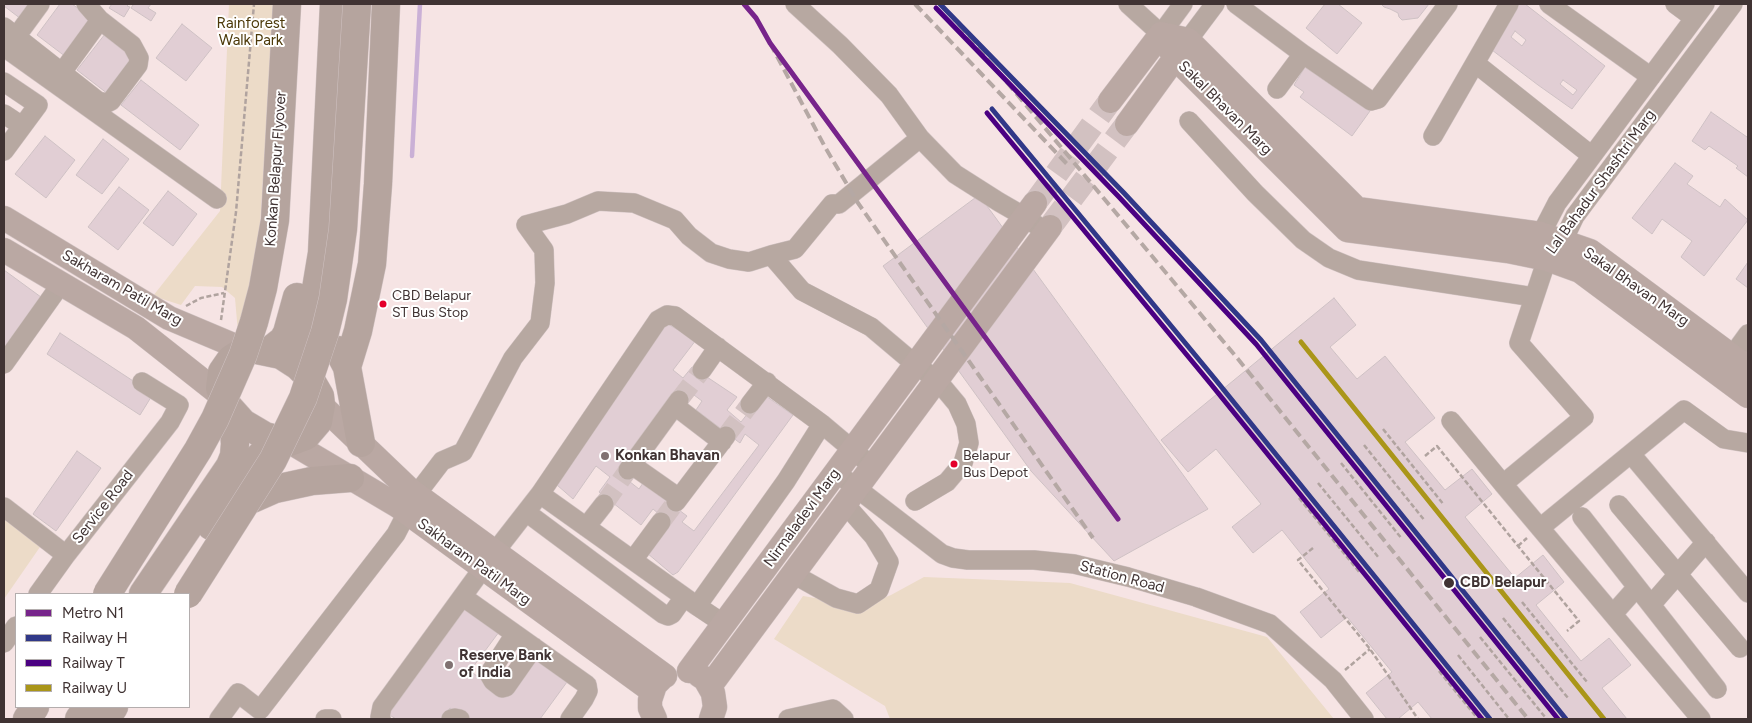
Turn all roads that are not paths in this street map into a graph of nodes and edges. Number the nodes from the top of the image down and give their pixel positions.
1 (40, 4) edge
2 (287, 4) edge
3 (316, 4) edge
4 (334, 4) edge
5 (357, 4) edge
6 (386, 4) edge
7 (795, 4) edge
8 (1128, 4) edge
9 (1183, 4) edge
10 (1215, 4) edge
11 (1448, 4) edge
12 (1509, 4) edge
13 (1549, 4) edge
14 (1675, 4) edge
15 (1732, 4) edge
16 (1245, 7) edge
17 (92, 9) edge
18 (1700, 11) edge
19 (1161, 34) junction
20 (8, 40) edge
21 (1182, 49) junction
22 (1303, 54) junction
23 (1475, 63) junction
24 (59, 77) junction
25 (1651, 77) junction
26 (4, 82) edge
27 (1278, 89) dead end
28 (1110, 101) tunnel mouth
29 (4, 114) edge
30 (1188, 122) dead end
31 (1126, 124) tunnel mouth
32 (22, 126) junction
33 (1433, 136) dead end
34 (920, 138) junction
35 (5, 147) edge
36 (1592, 156) junction
37 (217, 199) dead end
38 (1030, 210) junction
39 (4, 218) edge
40 (1048, 230) joint
41 (1552, 237) junction
42 (4, 250) edge
43 (771, 255) junction
44 (1547, 259) junction
45 (61, 284) junction
46 (1534, 297) junction
47 (312, 313) junction
48 (169, 318) junction
49 (1748, 334) edge
50 (155, 342) junction
51 (718, 347) junction
52 (257, 351) junction
53 (1740, 362) edge
54 (4, 364) edge
55 (916, 365) junction
56 (298, 366) junction
57 (347, 367) junction
58 (702, 370) tunnel mouth
59 (937, 380) junction
60 (142, 382) dead end
61 (767, 382) junction
62 (1748, 396) edge
63 (750, 404) tunnel mouth
64 (228, 405) junction
65 (327, 410) junction
66 (1451, 420) dead end
67 (822, 424) junction
68 (361, 443) junction
69 (1748, 443) edge
70 (293, 445) junction
71 (853, 449) junction
72 (1631, 454) junction
73 (873, 467) junction
74 (836, 472) junction
75 (350, 478) junction
76 (1503, 484) junction
77 (540, 494) junction
78 (851, 496) junction
79 (677, 500) joint
80 (915, 501) dead end
81 (412, 504) junction
82 (604, 504) tunnel mouth
83 (1619, 505) dead end
84 (4, 507) edge
85 (526, 512) junction
86 (1582, 517) dead end
87 (661, 522) tunnel mouth
88 (211, 526) junction
89 (586, 527) junction
90 (1540, 528) junction
91 (1706, 542) junction
92 (66, 555) junction
93 (633, 560) junction
94 (489, 561) junction
95 (793, 574) junction
96 (1678, 574) junction
97 (1637, 587) junction
98 (39, 593) edge
99 (108, 593) edge
100 (144, 593) edge
101 (165, 593) edge
102 (189, 593) edge
103 (1748, 593) edge
104 (463, 597) junction
105 (691, 601) junction
106 (1651, 605) junction
107 (1613, 614) junction
108 (724, 624) junction
109 (15, 627) edge
110 (515, 634) junction
111 (4, 643) edge
112 (534, 647) junction
113 (1740, 648) dead end
114 (689, 671) junction
115 (658, 684) junction
116 (710, 686) junction
117 (1717, 689) dead end
118 (34, 708) edge
119 (65, 708) edge
120 (87, 708) edge
121 (113, 708) edge
122 (715, 718) edge
123 (27, 719) edge
124 (58, 719) edge
125 (79, 719) edge
126 (106, 719) edge
127 (219, 719) edge
128 (325, 719) edge
129 (332, 719) edge
130 (381, 719) edge
131 (451, 719) edge
132 (460, 719) edge
133 (570, 719) edge
134 (654, 719) edge
135 (788, 719) edge
136 (844, 719) edge
137 (1364, 719) edge
138 (1701, 719) edge

1 - 20 street
2 - 99 highway, Konkan Belapur Flyover, bridge
3 - 52 highway
4 - 47 highway
5 - 102 highway, bridge
6 - 57 highway
7 - 34 street
8 - 19 street
9 - 19 street
10 - 21 street
11 - 22 street
12 - 23 street
13 - 25 street
14 - 18 street
15 - 41 street, Lal Bahadur Shashtri Marg
16 - 22 street
17 - 24 street
17 - 24 street
18 - 25 street, Lal Bahadur Shashtri Marg
19 - 21 main road, Sakal Bhavan Marg
19 - 28 main road
20 - 24 street
21 - 31 main road
21 - 41 main road, Sakal Bhavan Marg
21 - 44 main road, Sakal Bhavan Marg
22 - 27 street
23 - 33 street
23 - 36 street
24 - 37 street
25 - 36 street, Lal Bahadur Shashtri Marg
26 - 32 street
29 - 32 street
30 - 46 street
32 - 35 street
34 - 38 street
34 - 43 street
36 - 41 street, Lal Bahadur Shashtri Marg
38 - 40 street
38 - 55 main road, Nirmaladevi Marg
39 - 48 main road, Sakharam Patil Marg
40 - 59 main road, Nirmaladevi Marg
41 - 44 street, Lal Bahadur Shashtri Marg
41 - 53 main road, Sakal Bhavan Marg
42 - 45 main road, Sakharam Patil Marg
43 - 55 street
43 - 81 street
44 - 46 street
44 - 62 main road, Sakal Bhavan Marg
45 - 50 main road, Sakharam Patil Marg
45 - 54 street
46 - 76 street
47 - 56 highway
47 - 57 highway
48 - 50 main road
48 - 52 main road, Sakharam Patil Marg
49 - 53 street
50 - 64 main road, Sakharam Patil Marg
51 - 58 street
51 - 61 street
51 - 77 street
52 - 56 highway
52 - 64 highway
55 - 59 street
55 - 71 main road, Nirmaladevi Marg
56 - 65 highway
57 - 68 highway
59 - 73 main road, Nirmaladevi Marg
59 - 80 street
60 - 92 street, Service Road
61 - 63 street
61 - 67 street
64 - 70 highway
64 - 100 highway
65 - 68 main road, Sakharam Patil Marg
65 - 70 highway
66 - 76 street
67 - 71 street
67 - 105 street
68 - 81 main road, Sakharam Patil Marg
69 - 72 street
70 - 75 main road, Sakharam Patil Marg
70 - 88 highway
71 - 73 street
71 - 74 main road, Nirmaladevi Marg
72 - 90 street
72 - 91 street
73 - 78 main road, Nirmaladevi Marg
74 - 78 street
74 - 108 main road, Nirmaladevi Marg
75 - 81 main road, Sakharam Patil Marg
75 - 88 highway
76 - 90 street
77 - 85 street
77 - 89 street
78 - 95 main road, Nirmaladevi Marg
78 - 95 street
78 - 137 street, Station Road
79 - 79 street
81 - 94 main road, Sakharam Patil Marg
81 - 127 street
82 - 89 street
83 - 96 street
84 - 92 street
85 - 94 street
85 - 105 street
86 - 97 street
87 - 93 street
88 - 101 highway
89 - 93 street
90 - 107 street
91 - 96 street
91 - 103 street
92 - 98 street, Service Road
93 - 105 street
94 - 104 street
94 - 115 main road, Sakharam Patil Marg
95 - 116 main road, Nirmaladevi Marg
96 - 106 street
96 - 113 street
97 - 106 street
97 - 107 street
104 - 110 street
104 - 130 street
105 - 108 street
106 - 117 street
107 - 138 street
108 - 114 main road, Nirmaladevi Marg
109 - 111 street
110 - 112 street
110 - 112 street
112 - 133 street
114 - 115 main road
114 - 116 main road
115 - 134 main road
116 - 122 main road
118 - 123 highway
119 - 124 highway
120 - 125 highway
121 - 126 highway
128 - 129 street
131 - 132 street
135 - 136 street

